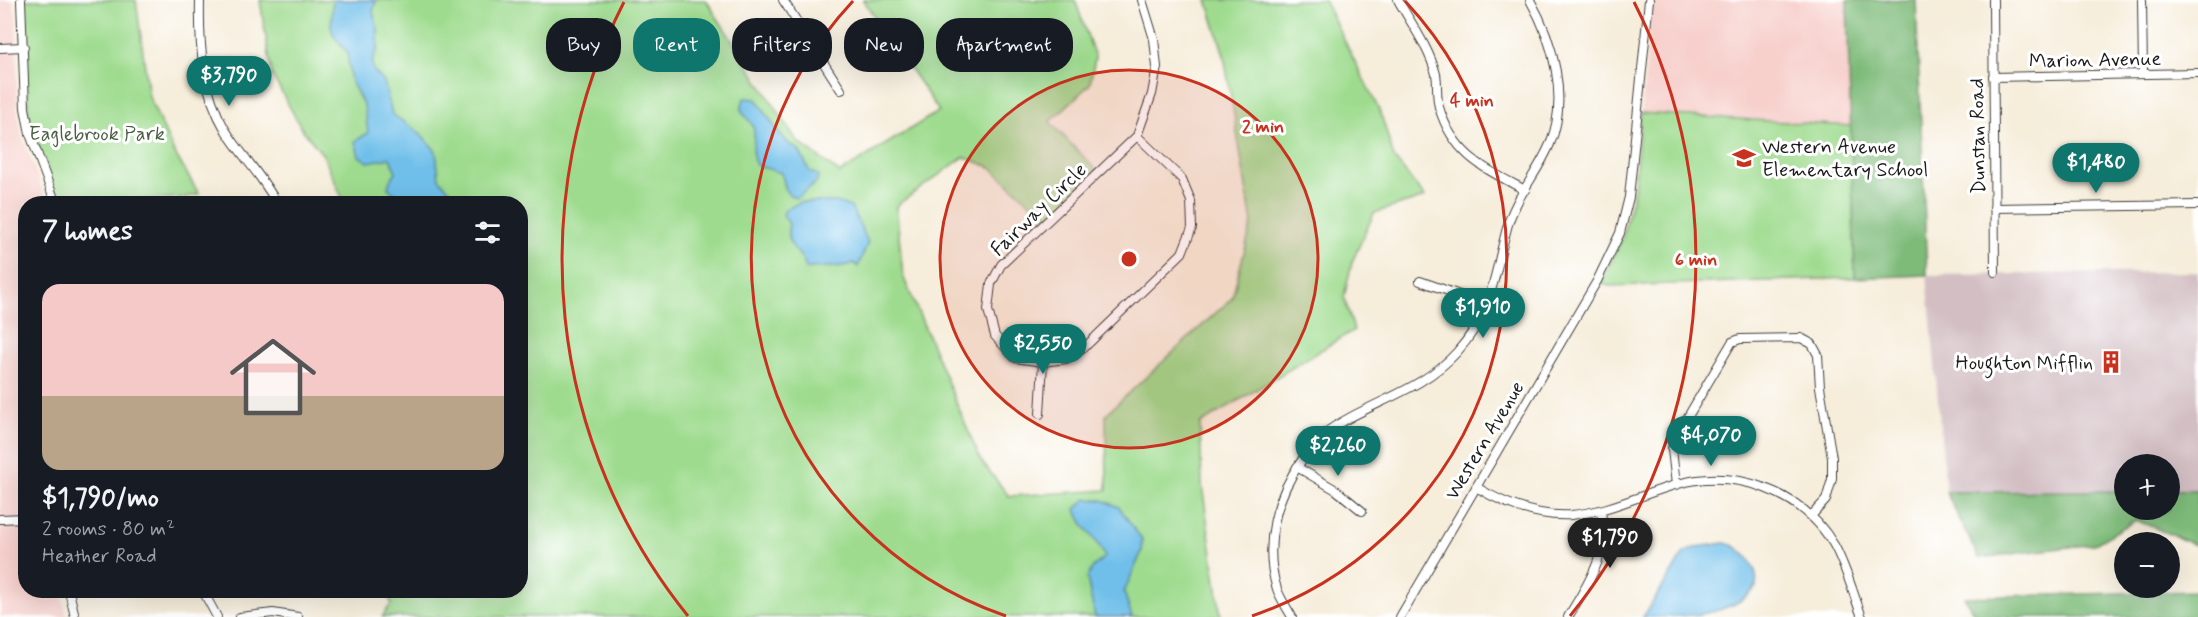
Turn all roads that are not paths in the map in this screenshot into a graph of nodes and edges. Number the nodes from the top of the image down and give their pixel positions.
1 (21, 0) edge
2 (200, 0) edge
3 (783, 0) edge
4 (1142, 0) edge
5 (1398, 0) edge
6 (1530, 0) edge
7 (1648, 0) edge
8 (1993, 0) edge
9 (2142, 0) edge
10 (24, 47) junction
11 (0, 48) edge
12 (2198, 73) edge
13 (2143, 74) junction
14 (1993, 77) junction
15 (840, 90) dead end
16 (1137, 136) junction
17 (1525, 190) junction
18 (53, 196) edge
19 (271, 196) edge
20 (2198, 205) edge
21 (1994, 208) junction
22 (1995, 272) dead end
23 (1420, 281) dead end
24 (1488, 305) junction
25 (1043, 362) junction
26 (1040, 414) dead end
27 (1297, 467) junction
28 (1676, 484) junction
29 (1476, 487) junction
30 (1601, 511) junction
31 (1362, 512) dead end
32 (1811, 516) junction
33 (18, 518) edge
34 (0, 519) edge
35 (71, 598) edge
36 (207, 598) edge
37 (75, 617) edge
38 (217, 617) edge
39 (240, 617) edge
40 (298, 617) edge
41 (1292, 617) edge
42 (1400, 617) edge
43 (1568, 617) edge
44 (1862, 617) edge

1 - 10 street
2 - 19 street
3 - 15 street
4 - 16 street, Fairway Circle
5 - 17 street
6 - 17 street
7 - 29 street, Western Avenue
8 - 14 street, Dunstan Road
9 - 13 street
10 - 11 street
10 - 18 street
12 - 13 street, Marion Avenue
13 - 14 street, Marion Avenue
14 - 21 street, Dunstan Road
16 - 25 street, Fairway Circle
16 - 25 street, Fairway Circle
17 - 24 street
20 - 21 street
21 - 22 street, Dunstan Road
23 - 24 street
24 - 27 street
25 - 26 street
27 - 31 street
27 - 41 street
28 - 30 street
28 - 32 street
28 - 32 street
29 - 30 street
29 - 42 street, Western Avenue
30 - 43 street
32 - 44 street
33 - 34 street
35 - 37 street
36 - 38 street
39 - 40 street

